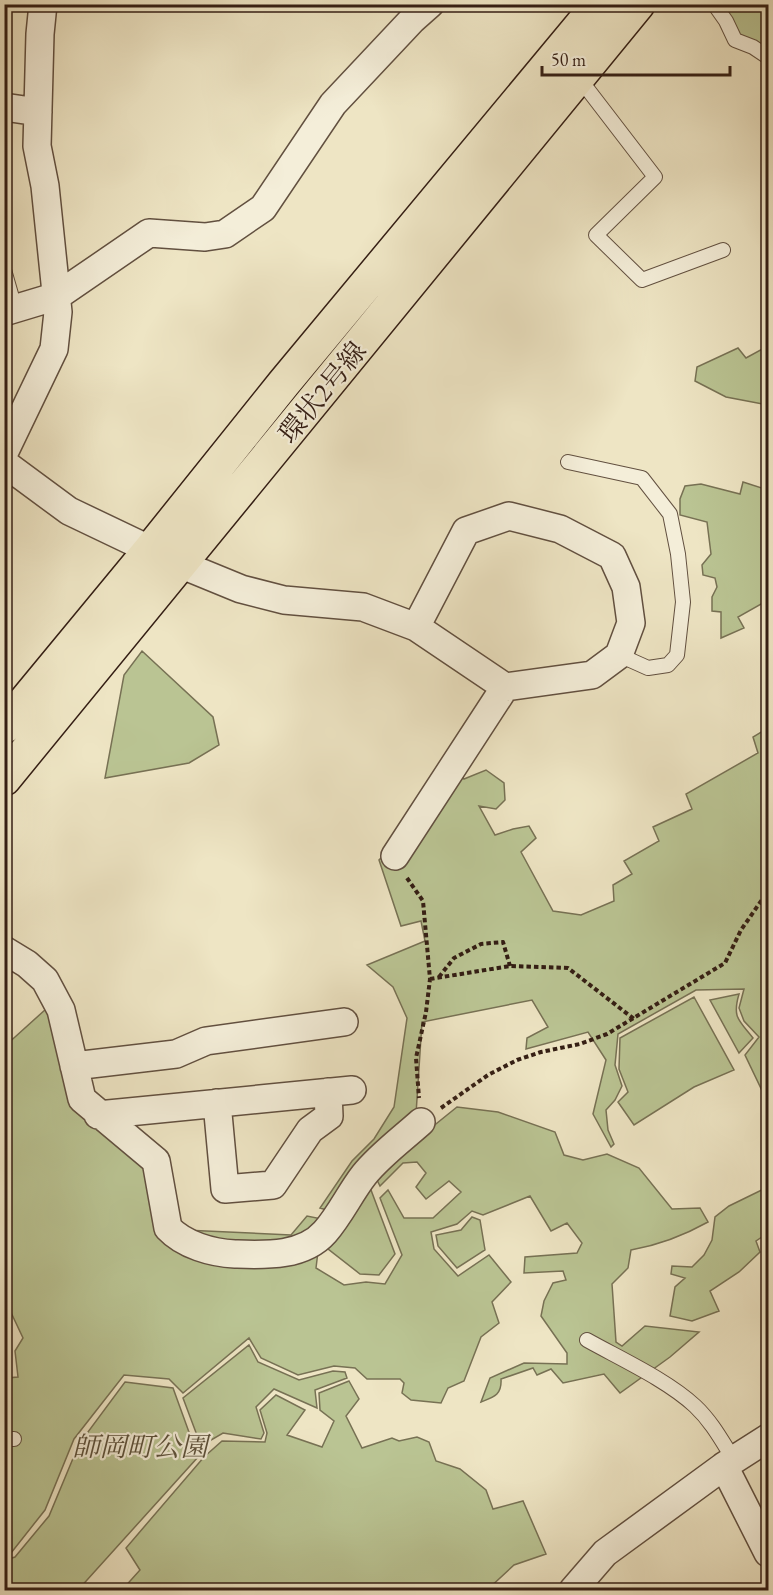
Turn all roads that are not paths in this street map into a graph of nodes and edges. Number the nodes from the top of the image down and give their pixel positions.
1 (43, 4) edge
2 (430, 4) edge
3 (599, 4) edge
4 (638, 4) edge
5 (714, 4) edge
6 (768, 57) edge
7 (579, 78) junction
8 (4, 107) edge
9 (38, 112) junction
10 (723, 250) dead end
11 (4, 270) edge
12 (57, 296) junction
13 (10, 310) edge
14 (4, 453) edge
15 (568, 462) dead end
16 (4, 463) edge
17 (151, 549) junction
18 (180, 564) junction
19 (416, 627) junction
20 (619, 655) junction
21 (505, 687) junction
22 (4, 726) edge
23 (4, 779) edge
24 (395, 856) road end
25 (4, 950) edge
26 (344, 1022) dead end
27 (75, 1066) junction
28 (217, 1103) junction
29 (98, 1114) junction
30 (421, 1122) road end
31 (587, 1340) dead end
32 (768, 1438) edge
33 (729, 1463) junction
34 (768, 1554) edge
35 (573, 1590) edge

1 - 9 street
2 - 12 street
3 - 17 main road, 環状2号線
4 - 7 main road, 環状2号線
5 - 6 lane
7 - 10 lane
7 - 18 main road, 環状2号線
8 - 9 street
9 - 12 street
11 - 13 lane
12 - 13 street
12 - 14 street
15 - 20 lane
16 - 17 street
17 - 18 street
17 - 22 main road, 環状2号線
18 - 19 street
18 - 23 main road, 環状2号線
19 - 20 street
19 - 21 street
20 - 21 street
21 - 24 street
25 - 27 street
26 - 27 street
27 - 29 street
28 - 28 street
28 - 29 street
29 - 30 street
31 - 33 lane
32 - 33 street
33 - 34 street
33 - 35 street

